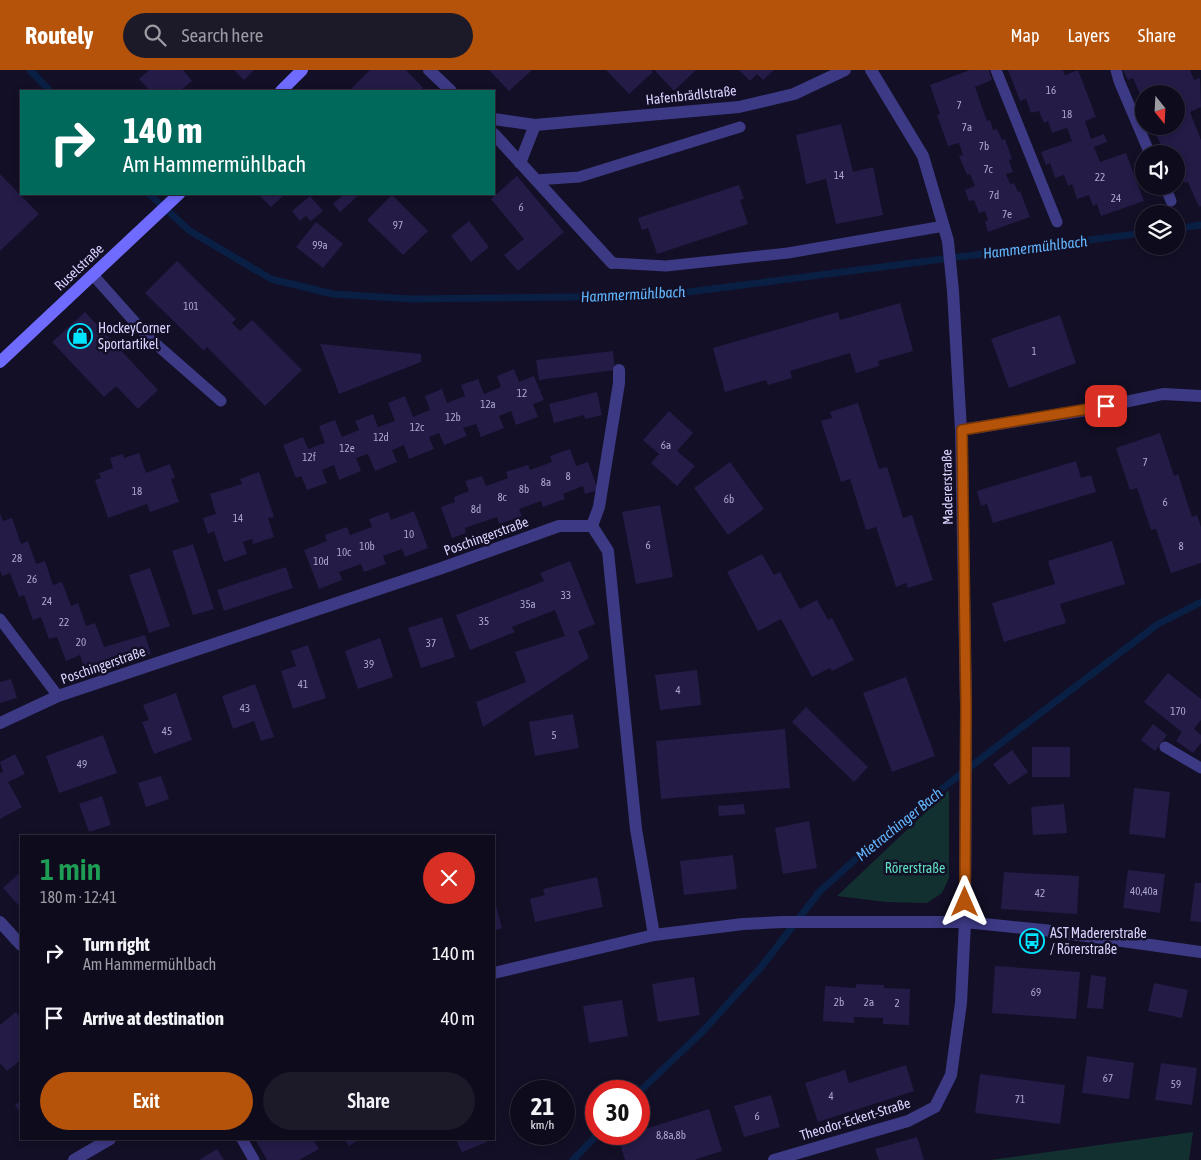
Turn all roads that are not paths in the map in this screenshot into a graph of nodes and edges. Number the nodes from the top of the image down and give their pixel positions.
1 (302, 70) edge
2 (428, 70) edge
3 (845, 70) edge
4 (871, 70) edge
5 (996, 70) edge
6 (1116, 70) edge
7 (282, 90) edge
8 (450, 90) edge
9 (495, 119) edge
10 (535, 125) junction
11 (740, 127) dead end
12 (495, 135) edge
13 (1146, 145) edge
14 (520, 163) junction
15 (536, 180) junction
16 (178, 195) edge
17 (1169, 195) edge
18 (1171, 201) dead end
19 (1057, 222) dead end
20 (944, 226) junction
21 (612, 263) joint
22 (93, 275) junction
23 (0, 362) edge
24 (619, 370) dead end
25 (1201, 396) edge
26 (222, 401) dead end
27 (962, 430) junction
28 (592, 526) junction
29 (0, 619) edge
30 (58, 696) junction
31 (0, 723) edge
32 (1165, 748) dead end
33 (1201, 768) edge
34 (0, 922) edge
35 (965, 922) junction
36 (654, 935) junction
37 (20, 944) edge
38 (1201, 952) edge
39 (495, 973) edge
40 (108, 1140) edge
41 (243, 1140) edge
42 (74, 1160) edge
43 (254, 1160) edge
44 (774, 1160) edge

1 - 7 main road
2 - 8 street
3 - 10 street, Hafenbrädlstraße
4 - 20 street, Madererstraße
5 - 19 lane
6 - 13 lane
9 - 10 street, Hafenbrädlstraße
10 - 14 street
11 - 15 lane
12 - 14 street
14 - 15 street
15 - 21 street
16 - 22 main road, Ruselstraße
17 - 18 lane
20 - 21 lane
20 - 27 street, Madererstraße
22 - 23 main road, Ruselstraße
22 - 26 lane
24 - 28 street
25 - 27 street
27 - 35 street, Madererstraße
28 - 30 street, Poschingerstraße
28 - 36 street
29 - 30 lane
30 - 31 street, Poschingerstraße
32 - 33 lane
34 - 37 street
35 - 36 street
35 - 38 street
35 - 44 street, Theodor-Eckert-Straße
36 - 39 street
40 - 42 street
41 - 43 lane

